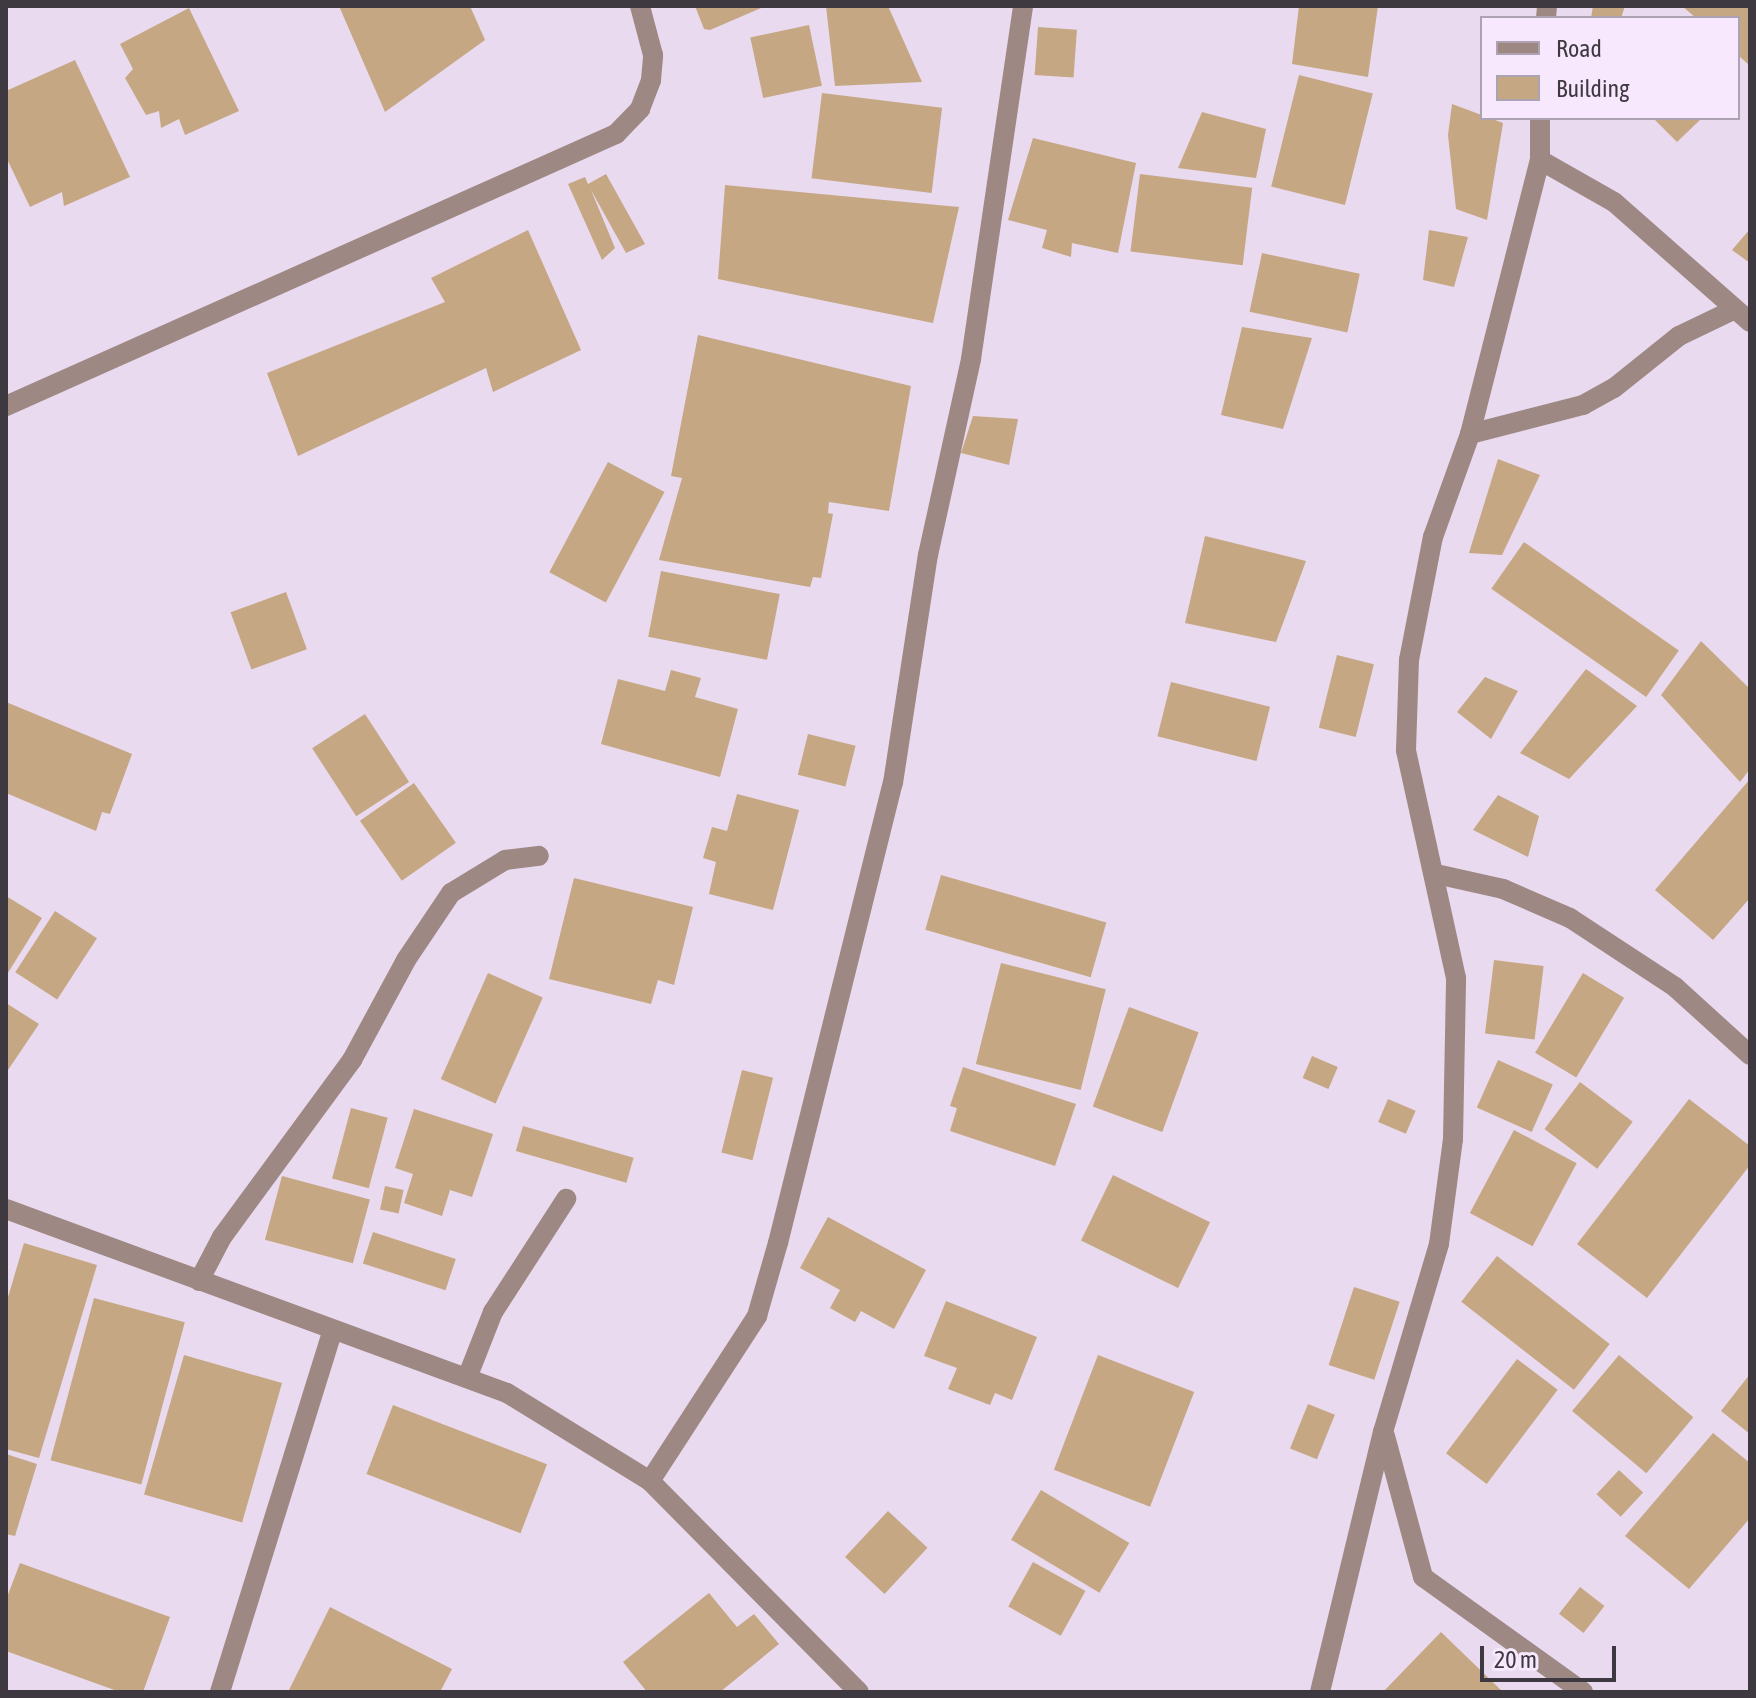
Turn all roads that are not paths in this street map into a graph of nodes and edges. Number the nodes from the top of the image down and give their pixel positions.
1 (640, 6) edge
2 (1023, 6) edge
3 (1540, 120) edge
4 (1540, 160) junction
5 (1742, 316) edge
6 (6, 406) edge
7 (1470, 434) junction
8 (539, 856) dead end
9 (1436, 874) junction
10 (1750, 1055) edge
11 (566, 1199) dead end
12 (6, 1209) edge
13 (199, 1281) junction
14 (333, 1330) junction
15 (467, 1378) junction
16 (1383, 1432) junction
17 (650, 1481) junction
18 (220, 1692) edge
19 (859, 1692) edge
20 (1320, 1692) edge
21 (1583, 1692) edge

1 - 6 street
2 - 17 street
3 - 4 street
4 - 5 street
4 - 7 street
5 - 7 street
7 - 9 street
8 - 13 street
9 - 10 street
9 - 16 street
11 - 15 street
12 - 13 street
13 - 14 street
14 - 15 street
14 - 18 street
15 - 17 street
16 - 20 street
16 - 21 street
17 - 19 street

